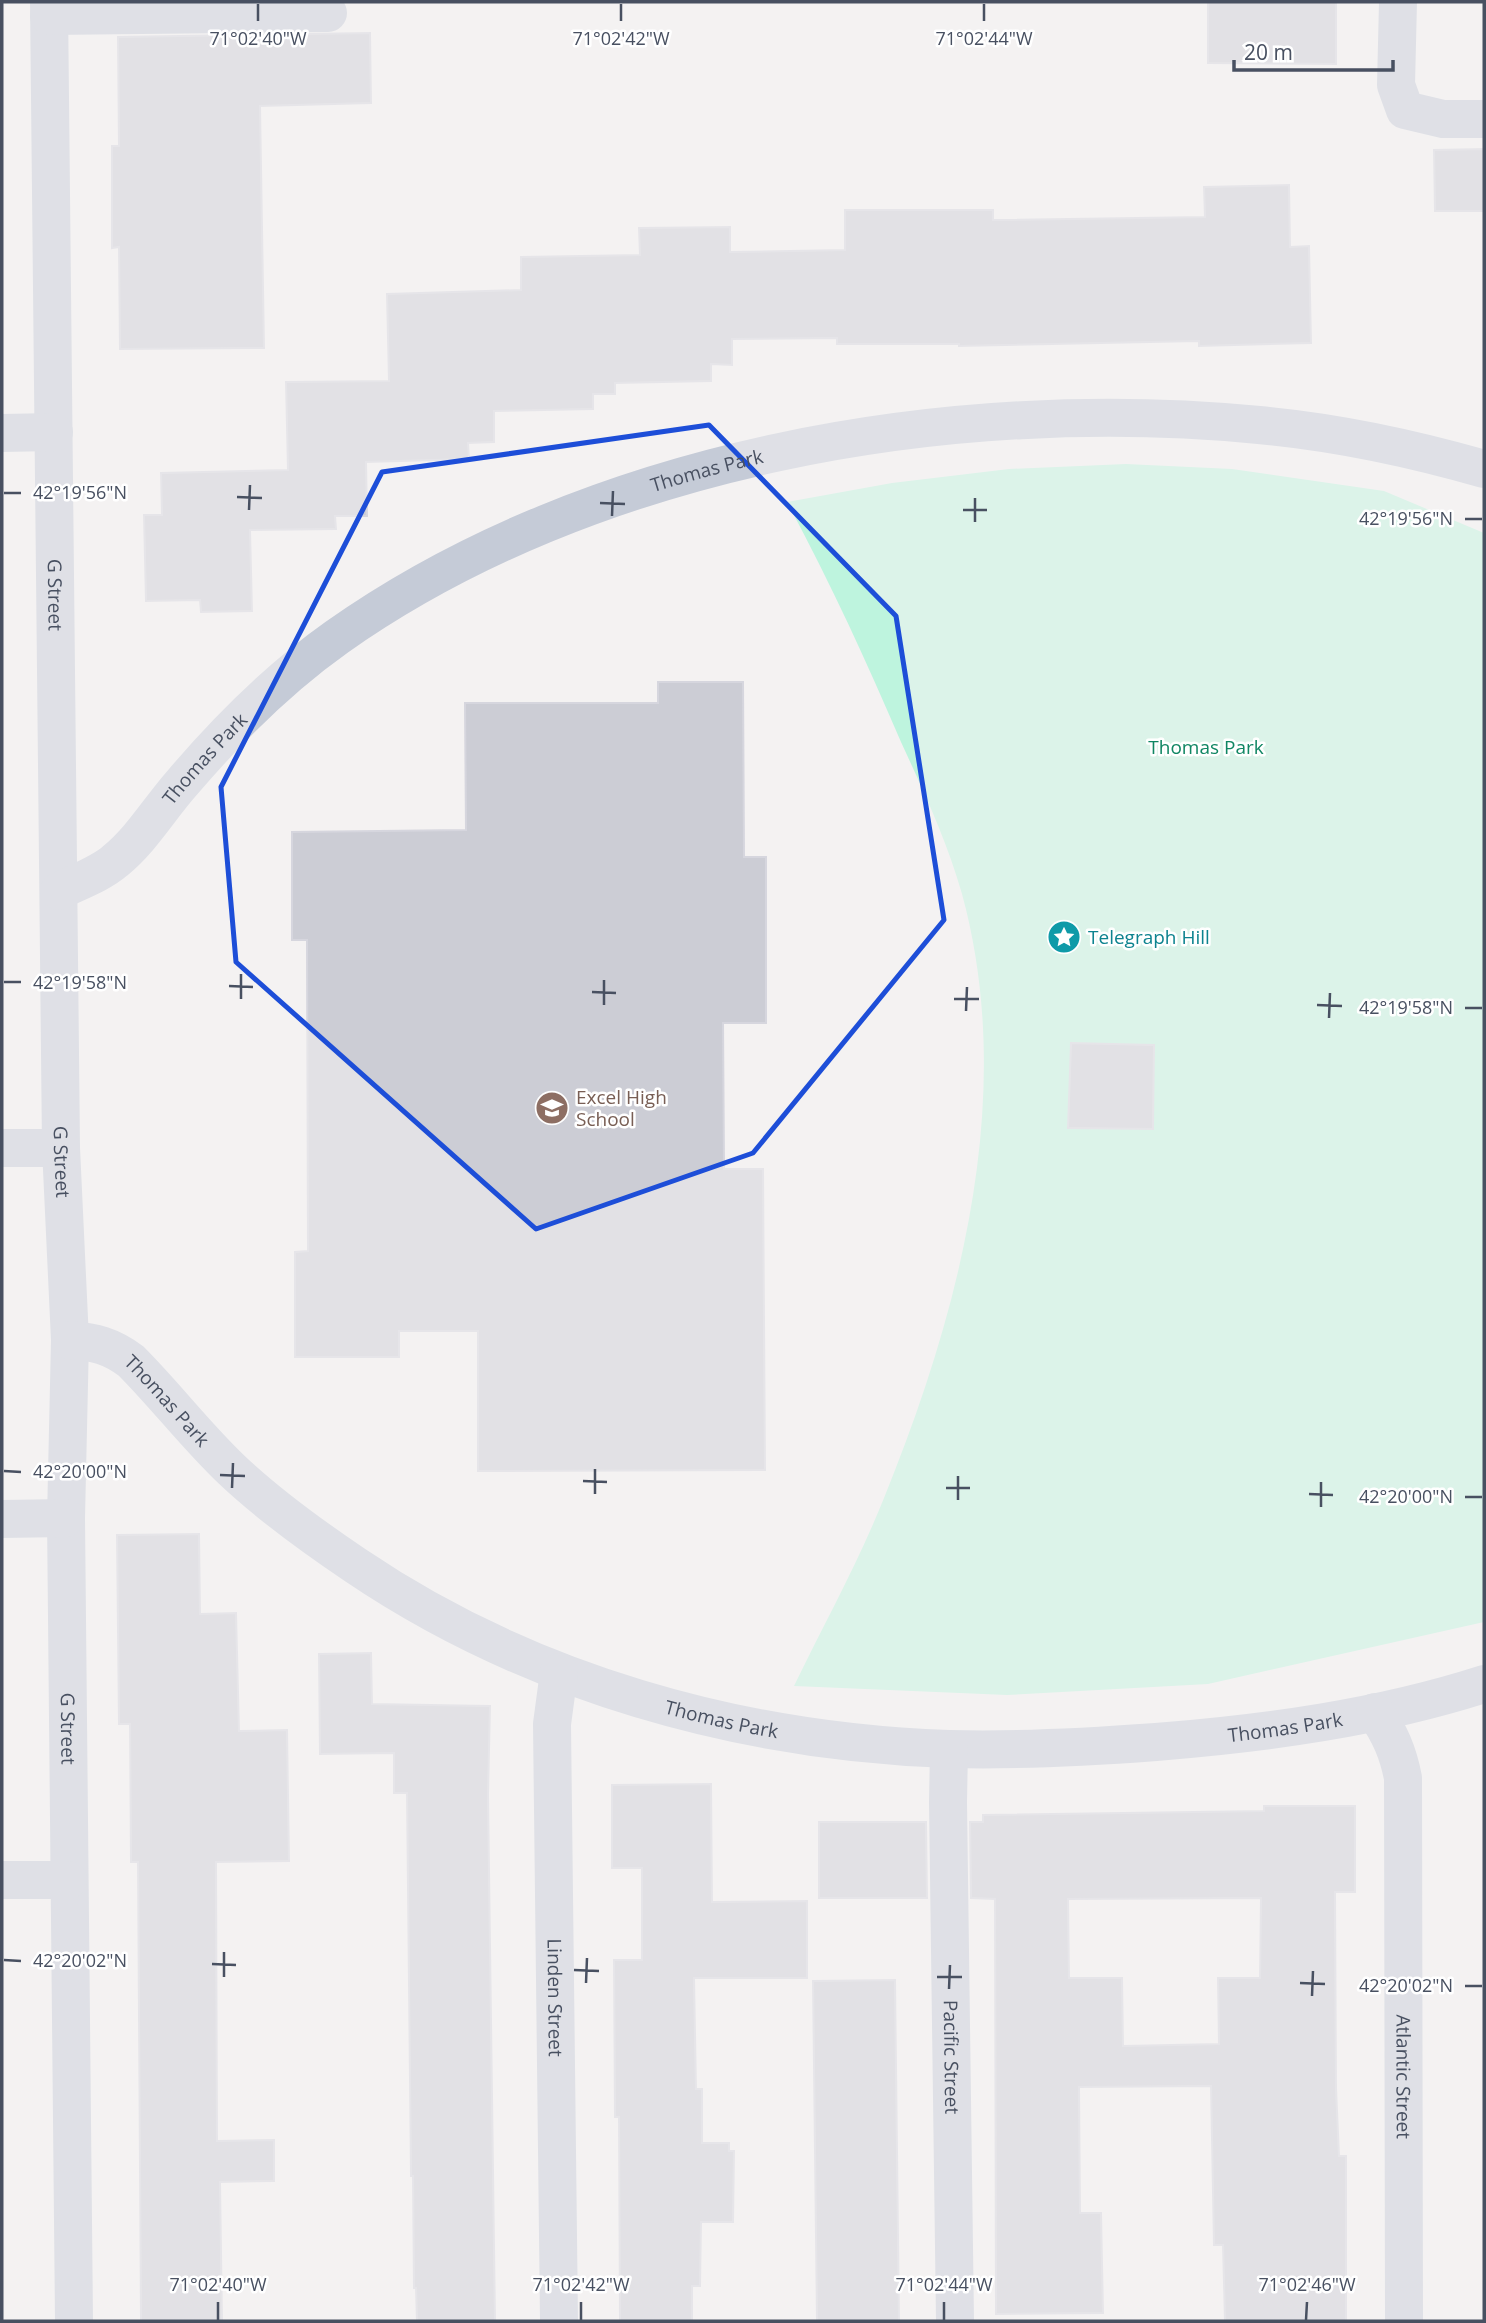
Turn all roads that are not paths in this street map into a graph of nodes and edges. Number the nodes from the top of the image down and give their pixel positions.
1 (1398, 2) edge
2 (49, 9) edge
3 (328, 13) dead end
4 (1484, 119) edge
5 (54, 432) junction
6 (2, 433) edge
7 (1484, 469) edge
8 (60, 891) junction
9 (2, 1148) edge
10 (61, 1148) junction
11 (70, 1340) junction
12 (66, 1518) junction
13 (2, 1519) edge
14 (559, 1672) junction
15 (1484, 1684) edge
16 (1375, 1712) junction
17 (949, 1749) junction
18 (2, 1880) edge
19 (68, 1880) junction
20 (74, 2321) edge
21 (559, 2321) edge
22 (955, 2321) edge
23 (1404, 2321) edge

1 - 4 street
2 - 3 street
2 - 5 street, G Street
5 - 6 street
5 - 8 street, G Street
7 - 8 street, Thomas Park
8 - 10 street, G Street
9 - 10 street
10 - 11 street, G Street
11 - 12 street, G Street
11 - 14 street, Thomas Park
12 - 13 street
12 - 19 street, G Street
14 - 17 street, Thomas Park
14 - 21 street, Linden Street
15 - 16 street, Thomas Park
16 - 17 street, Thomas Park
16 - 23 street, Atlantic Street
17 - 22 street, Pacific Street
18 - 19 street
19 - 20 street, G Street

